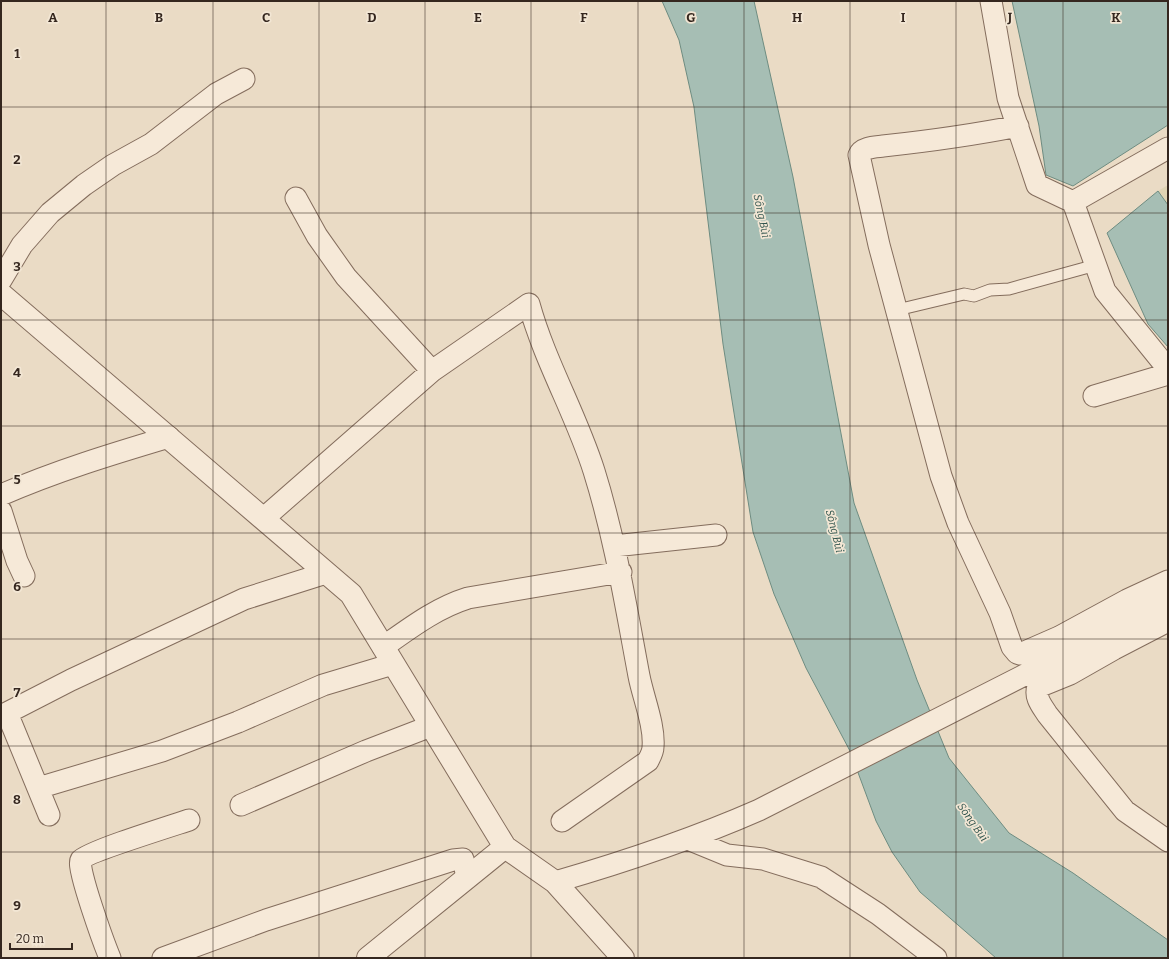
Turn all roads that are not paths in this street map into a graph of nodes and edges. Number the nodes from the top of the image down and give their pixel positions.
1 (991, 1) edge
2 (244, 79) dead end
3 (1018, 126) junction
4 (1168, 148) edge
5 (296, 198) dead end
6 (1073, 202) junction
7 (1096, 265) junction
8 (1, 280) edge
9 (1, 294) edge
10 (897, 310) junction
11 (1168, 369) edge
12 (432, 372) junction
13 (1168, 374) edge
14 (1094, 396) dead end
15 (169, 437) junction
16 (1, 495) edge
17 (1, 511) edge
18 (264, 518) junction
19 (716, 535) dead end
20 (614, 546) junction
21 (621, 572) junction
22 (326, 573) junction
23 (24, 576) dead end
24 (1168, 581) edge
25 (1168, 602) edge
26 (1168, 622) edge
27 (388, 655) junction
28 (4, 714) edge
29 (431, 726) junction
30 (38, 788) junction
31 (241, 805) dead end
32 (49, 815) dead end
33 (190, 820) dead end
34 (562, 821) dead end
35 (688, 839) junction
36 (1168, 841) edge
37 (505, 847) junction
38 (468, 878) junction
39 (555, 882) junction
40 (110, 958) edge
41 (163, 958) edge
42 (368, 958) edge
43 (623, 958) edge
44 (936, 958) edge

1 - 3 street
2 - 8 street
3 - 6 street
3 - 10 street
4 - 6 street
5 - 12 street
6 - 7 street
7 - 10 lane
7 - 11 street
9 - 15 street
10 - 24 street
12 - 18 street
12 - 20 street
13 - 14 street
15 - 16 street
15 - 18 street
17 - 23 street
18 - 22 street
19 - 20 street
20 - 21 street
21 - 27 street
21 - 34 street
22 - 27 street
22 - 28 street
25 - 35 street
26 - 36 street
27 - 29 street
27 - 30 street
28 - 30 street
29 - 31 street
29 - 37 street
30 - 32 street
33 - 40 street
35 - 39 street
35 - 44 street
37 - 38 street
37 - 39 street
38 - 41 street
38 - 42 street
39 - 43 street

